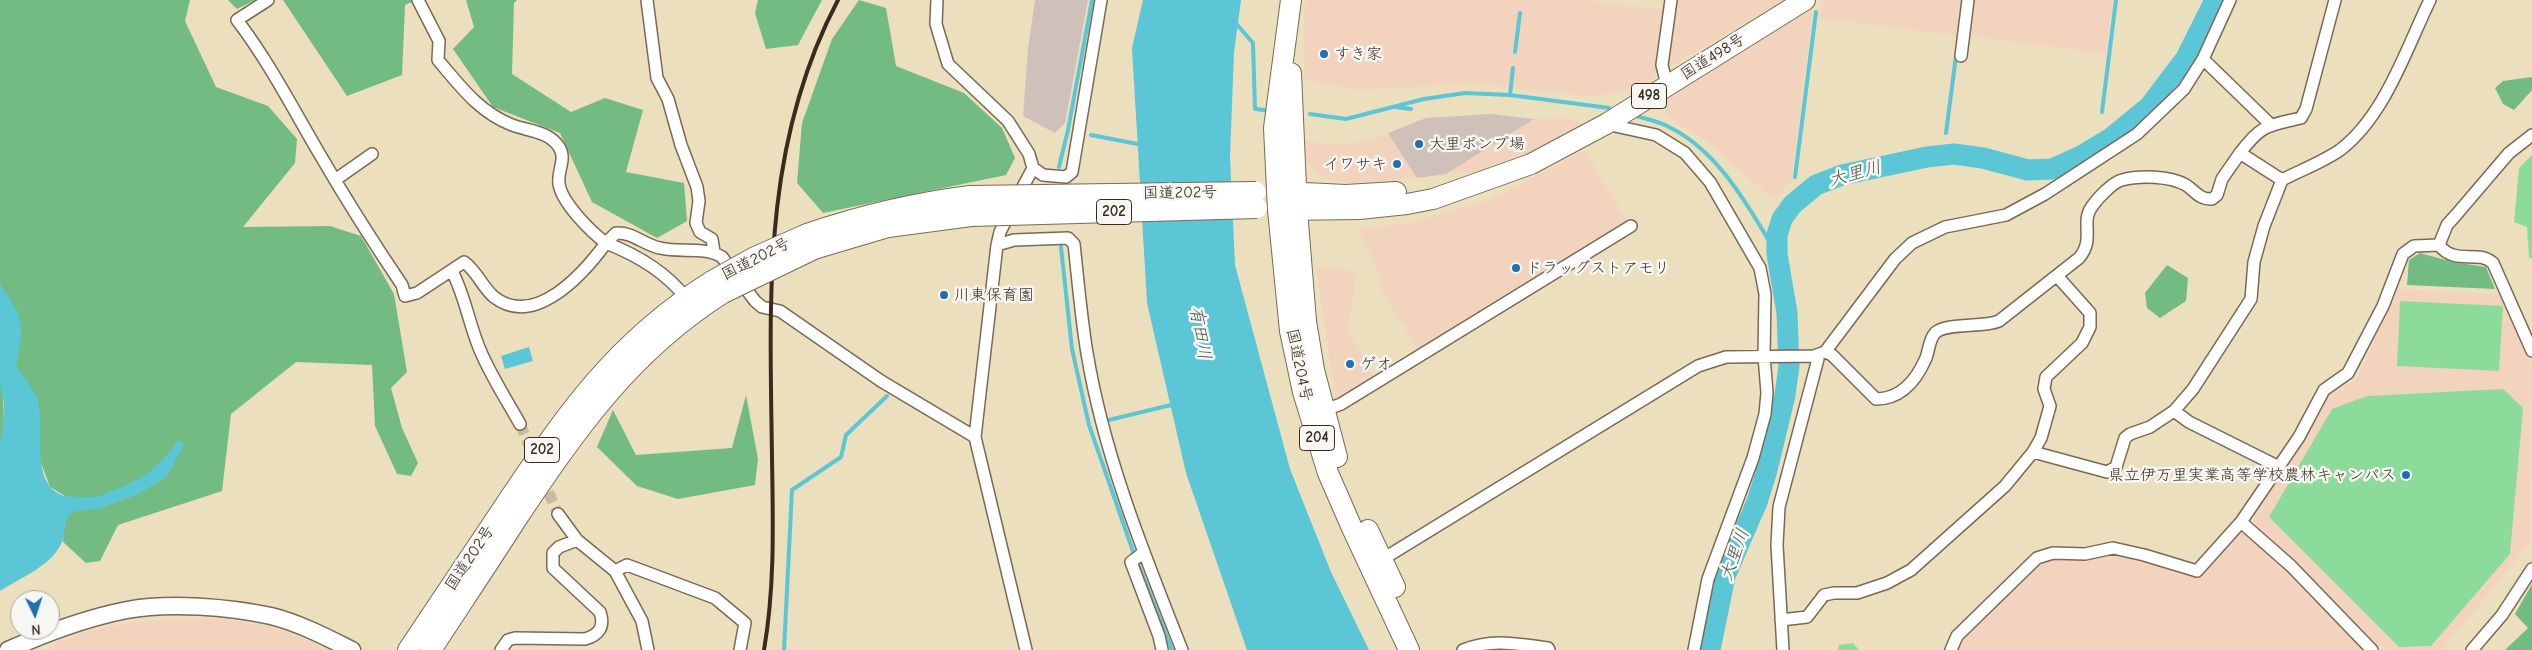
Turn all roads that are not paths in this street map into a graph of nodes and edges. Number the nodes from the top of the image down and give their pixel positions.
1 (268, 0) edge
2 (418, 0) edge
3 (647, 0) edge
4 (937, 0) edge
5 (1101, 0) edge
6 (1671, 0) edge
7 (1805, 0) edge
8 (1968, 0) edge
9 (2230, 0) edge
10 (2335, 0) edge
11 (2430, 0) edge
12 (1291, 3) edge
13 (1961, 56) dead end
14 (2203, 59) junction
15 (1667, 85) junction
16 (1606, 124) junction
17 (2271, 125) junction
18 (2532, 135) edge
19 (2240, 153) junction
20 (372, 154) dead end
21 (1033, 168) junction
22 (335, 180) junction
23 (2282, 180) junction
24 (1256, 200) junction
25 (1287, 201) junction
26 (1632, 226) dead end
27 (810, 241) junction
28 (606, 243) junction
29 (998, 245) junction
30 (2439, 245) junction
31 (714, 252) junction
32 (452, 270) junction
33 (2058, 277) junction
34 (717, 287) junction
35 (686, 298) junction
36 (2532, 350) edge
37 (1820, 354) junction
38 (1764, 356) junction
39 (2174, 410) junction
40 (1317, 413) junction
41 (520, 424) tunnel mouth
42 (975, 437) junction
43 (2033, 452) junction
44 (2277, 466) junction
45 (558, 514) tunnel mouth
46 (2241, 522) junction
47 (577, 540) junction
48 (1143, 553) junction
49 (1376, 563) junction
50 (2532, 569) edge
51 (615, 571) junction
52 (1780, 620) junction
53 (8, 650) edge
54 (352, 650) edge
55 (408, 650) edge
56 (431, 650) edge
57 (501, 650) edge
58 (648, 650) edge
59 (740, 650) edge
60 (1026, 650) edge
61 (1162, 650) edge
62 (1182, 650) edge
63 (1409, 650) edge
64 (1424, 650) edge
65 (1463, 650) edge
66 (1549, 650) edge
67 (1694, 650) edge
68 (1783, 650) edge
69 (1951, 650) edge
70 (2372, 650) edge
71 (2472, 650) edge

1 - 22 street
2 - 28 street
3 - 31 street
4 - 21 street
5 - 21 street
6 - 15 street
7 - 15 highway, 国道498号 / 498
8 - 13 street
9 - 14 street
10 - 17 street
11 - 23 street
12 - 25 highway
14 - 17 street
14 - 37 street
15 - 16 highway, 国道498号 / 498
16 - 25 highway, 国道498号 / 498
16 - 38 street
17 - 19 street
18 - 30 street
19 - 23 street
19 - 33 street
20 - 22 street
21 - 29 street
22 - 32 street
23 - 39 street
24 - 25 highway, 国道202号 / 202
24 - 27 highway, 国道202号 / 202, bridge
24 - 27 highway, 国道202号 / 202, bridge
25 - 40 highway, 国道204号 / 204
26 - 40 street
27 - 34 highway, 国道202号 / 202, bridge
28 - 31 street
28 - 32 street
28 - 35 street
29 - 42 street
29 - 48 street
30 - 36 street
30 - 44 street
31 - 42 street
32 - 41 street
33 - 37 street
33 - 43 street
34 - 35 highway, 国道202号 / 202
34 - 56 highway, 国道202号 / 202
35 - 55 highway, 国道202号 / 202
37 - 38 street
37 - 52 street
38 - 49 street
38 - 67 street
39 - 43 street
39 - 44 street
40 - 49 highway, 国道204号 / 204
42 - 60 street
43 - 52 street
44 - 46 street
45 - 47 street
46 - 69 street
46 - 70 street
47 - 51 street
47 - 57 street
48 - 61 street
48 - 62 street
49 - 63 highway, 国道204号 / 204
49 - 64 highway, 国道204号 / 204
50 - 71 street
51 - 58 street
51 - 59 street
52 - 68 street
53 - 54 street
65 - 66 street

